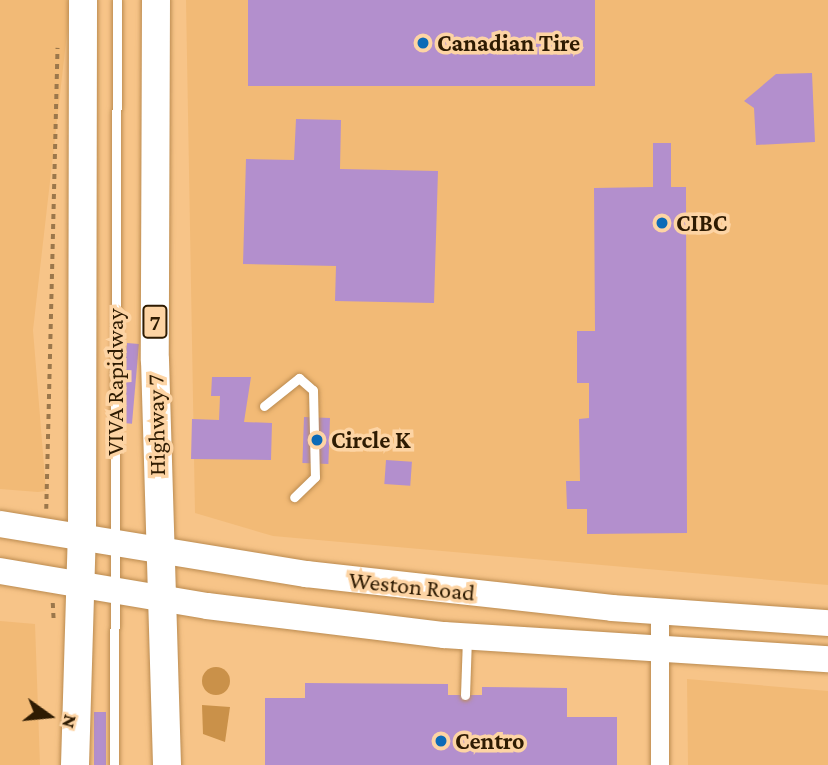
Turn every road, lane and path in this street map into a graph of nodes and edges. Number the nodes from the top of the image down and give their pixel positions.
1 (83, 0) edge
2 (117, 0) edge
3 (156, 0) edge
4 (58, 42) dead end
5 (264, 406) dead end
6 (44, 459) dead end
7 (294, 497) dead end
8 (0, 524) edge
9 (82, 533) junction
10 (114, 540) junction
11 (159, 548) junction
12 (0, 571) edge
13 (80, 585) junction
14 (114, 591) junction
15 (163, 599) junction
16 (660, 611) junction
17 (828, 622) edge
18 (467, 637) junction
19 (660, 653) junction
20 (828, 659) edge
21 (465, 695) dead end
22 (75, 765) edge
23 (114, 765) edge
24 (167, 765) edge
25 (660, 765) edge

1 - 9 main road
2 - 10 lane, VIVA Rapidway
3 - 11 main road, Highway 7 / 7
4 - 6 path
5 - 7 lane
8 - 9 main road, Weston Road
9 - 10 main road, Weston Road
9 - 13 main road
10 - 11 main road, Weston Road
10 - 14 lane, VIVA Rapidway
11 - 15 main road, Highway 7 / 7
11 - 16 main road, Weston Road
12 - 13 main road, Weston Road
13 - 14 main road, Weston Road
13 - 22 main road
14 - 15 main road, Weston Road
14 - 23 lane, VIVA Rapidway
15 - 18 main road, Weston Road
15 - 24 main road, Highway 7 / 7
16 - 17 main road, Weston Road
16 - 19 street
18 - 19 main road, Weston Road
18 - 21 lane
19 - 20 main road, Weston Road
19 - 25 street

